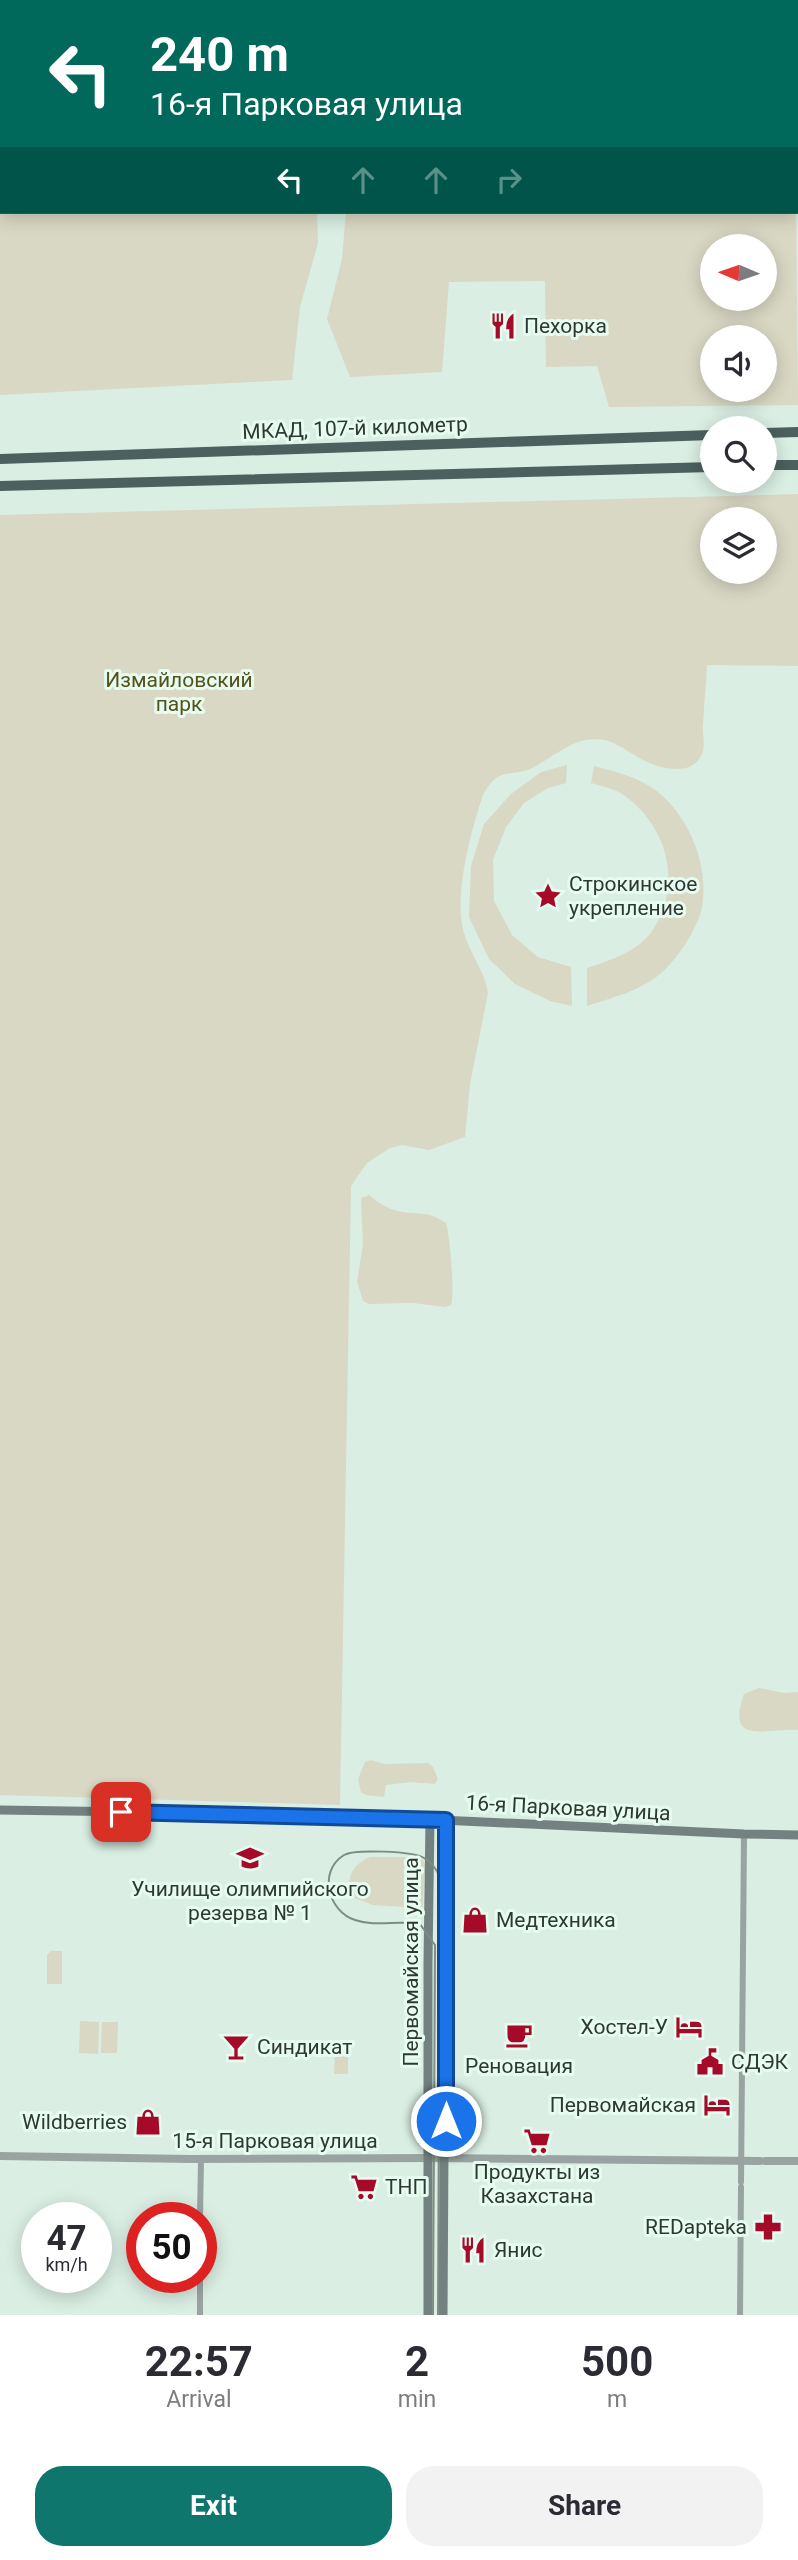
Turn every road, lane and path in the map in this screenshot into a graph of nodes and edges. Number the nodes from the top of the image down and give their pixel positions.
1 (798, 432) edge
2 (777, 433) edge
3 (700, 435) edge
4 (0, 459) edge
5 (798, 464) edge
6 (777, 465) edge
7 (700, 467) edge
8 (0, 486) edge
9 (0, 1810) edge
10 (430, 1819) junction
11 (446, 1820) junction
12 (744, 1835) junction
13 (798, 1835) edge
14 (0, 2155) edge
15 (428, 2158) junction
16 (446, 2158) junction
17 (201, 2159) junction
18 (741, 2161) junction
19 (798, 2161) edge
20 (200, 2202) edge
21 (200, 2293) edge
22 (200, 2315) edge
23 (428, 2315) edge
24 (443, 2315) edge
25 (740, 2315) edge

1 - 2 highway
3 - 4 highway, МКАД, 107-й километр
5 - 6 highway
7 - 8 highway
9 - 10 main road, 16-я Парковая улица
10 - 11 main road, 16-я Парковая улица
10 - 15 main road, Первомайская улица
11 - 12 main road, 16-я Парковая улица
11 - 16 main road, Первомайская улица
12 - 13 main road, 16-я Парковая улица
12 - 18 street
14 - 17 street, 15-я Парковая улица
15 - 16 street, 15-я Парковая улица
15 - 17 street, 15-я Парковая улица
15 - 23 main road, Первомайская улица
16 - 18 street, 15-я Парковая улица
16 - 24 main road, Первомайская улица
17 - 20 street
18 - 19 street, 15-я Парковая улица
18 - 25 street
21 - 22 street

